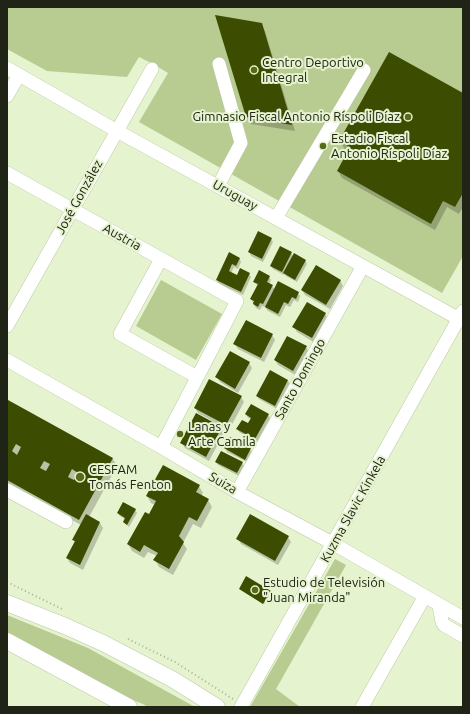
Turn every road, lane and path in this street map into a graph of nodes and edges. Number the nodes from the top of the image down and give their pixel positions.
1 (218, 64) dead end
2 (7, 68) edge
3 (152, 69) dead end
4 (364, 70) dead end
5 (19, 75) junction
6 (7, 96) edge
7 (117, 131) junction
8 (7, 173) edge
9 (218, 186) junction
10 (72, 209) junction
11 (276, 218) junction
12 (161, 259) junction
13 (363, 266) junction
14 (462, 317) edge
15 (7, 326) edge
16 (7, 360) edge
17 (197, 378) junction
18 (161, 447) junction
19 (7, 490) edge
20 (237, 492) junction
21 (66, 522) dead end
22 (334, 544) junction
23 (425, 596) junction
24 (7, 599) edge
25 (7, 603) edge
26 (439, 605) junction
27 (27, 611) junction
28 (463, 618) edge
29 (463, 636) edge
30 (7, 641) edge
31 (129, 707) edge
32 (217, 707) edge
33 (241, 707) edge
34 (362, 707) edge

1 - 9 street
2 - 5 street, Uruguay
3 - 7 street, José González
4 - 11 street
5 - 6 street
5 - 7 street, Uruguay
7 - 9 street, Uruguay
7 - 10 street, José González
8 - 10 street, Austria
9 - 11 street, Uruguay
10 - 12 street, Austria
10 - 15 street, José González
11 - 13 street, Uruguay
12 - 17 street, Austria
12 - 17 street
13 - 14 street, Uruguay
13 - 20 street, Santo Domingo
14 - 22 street, Kuzma Slavic Kinkela
16 - 18 street, Suiza
17 - 18 street
18 - 20 street, Suiza
19 - 21 street
20 - 22 street, Suiza
22 - 23 street, Suiza
22 - 33 street, Kuzma Slavic Kinkela
23 - 26 street, Suiza
23 - 34 street
24 - 27 main road
25 - 27 main road
26 - 28 street, Suiza
26 - 29 street
27 - 32 main road
30 - 31 main road

